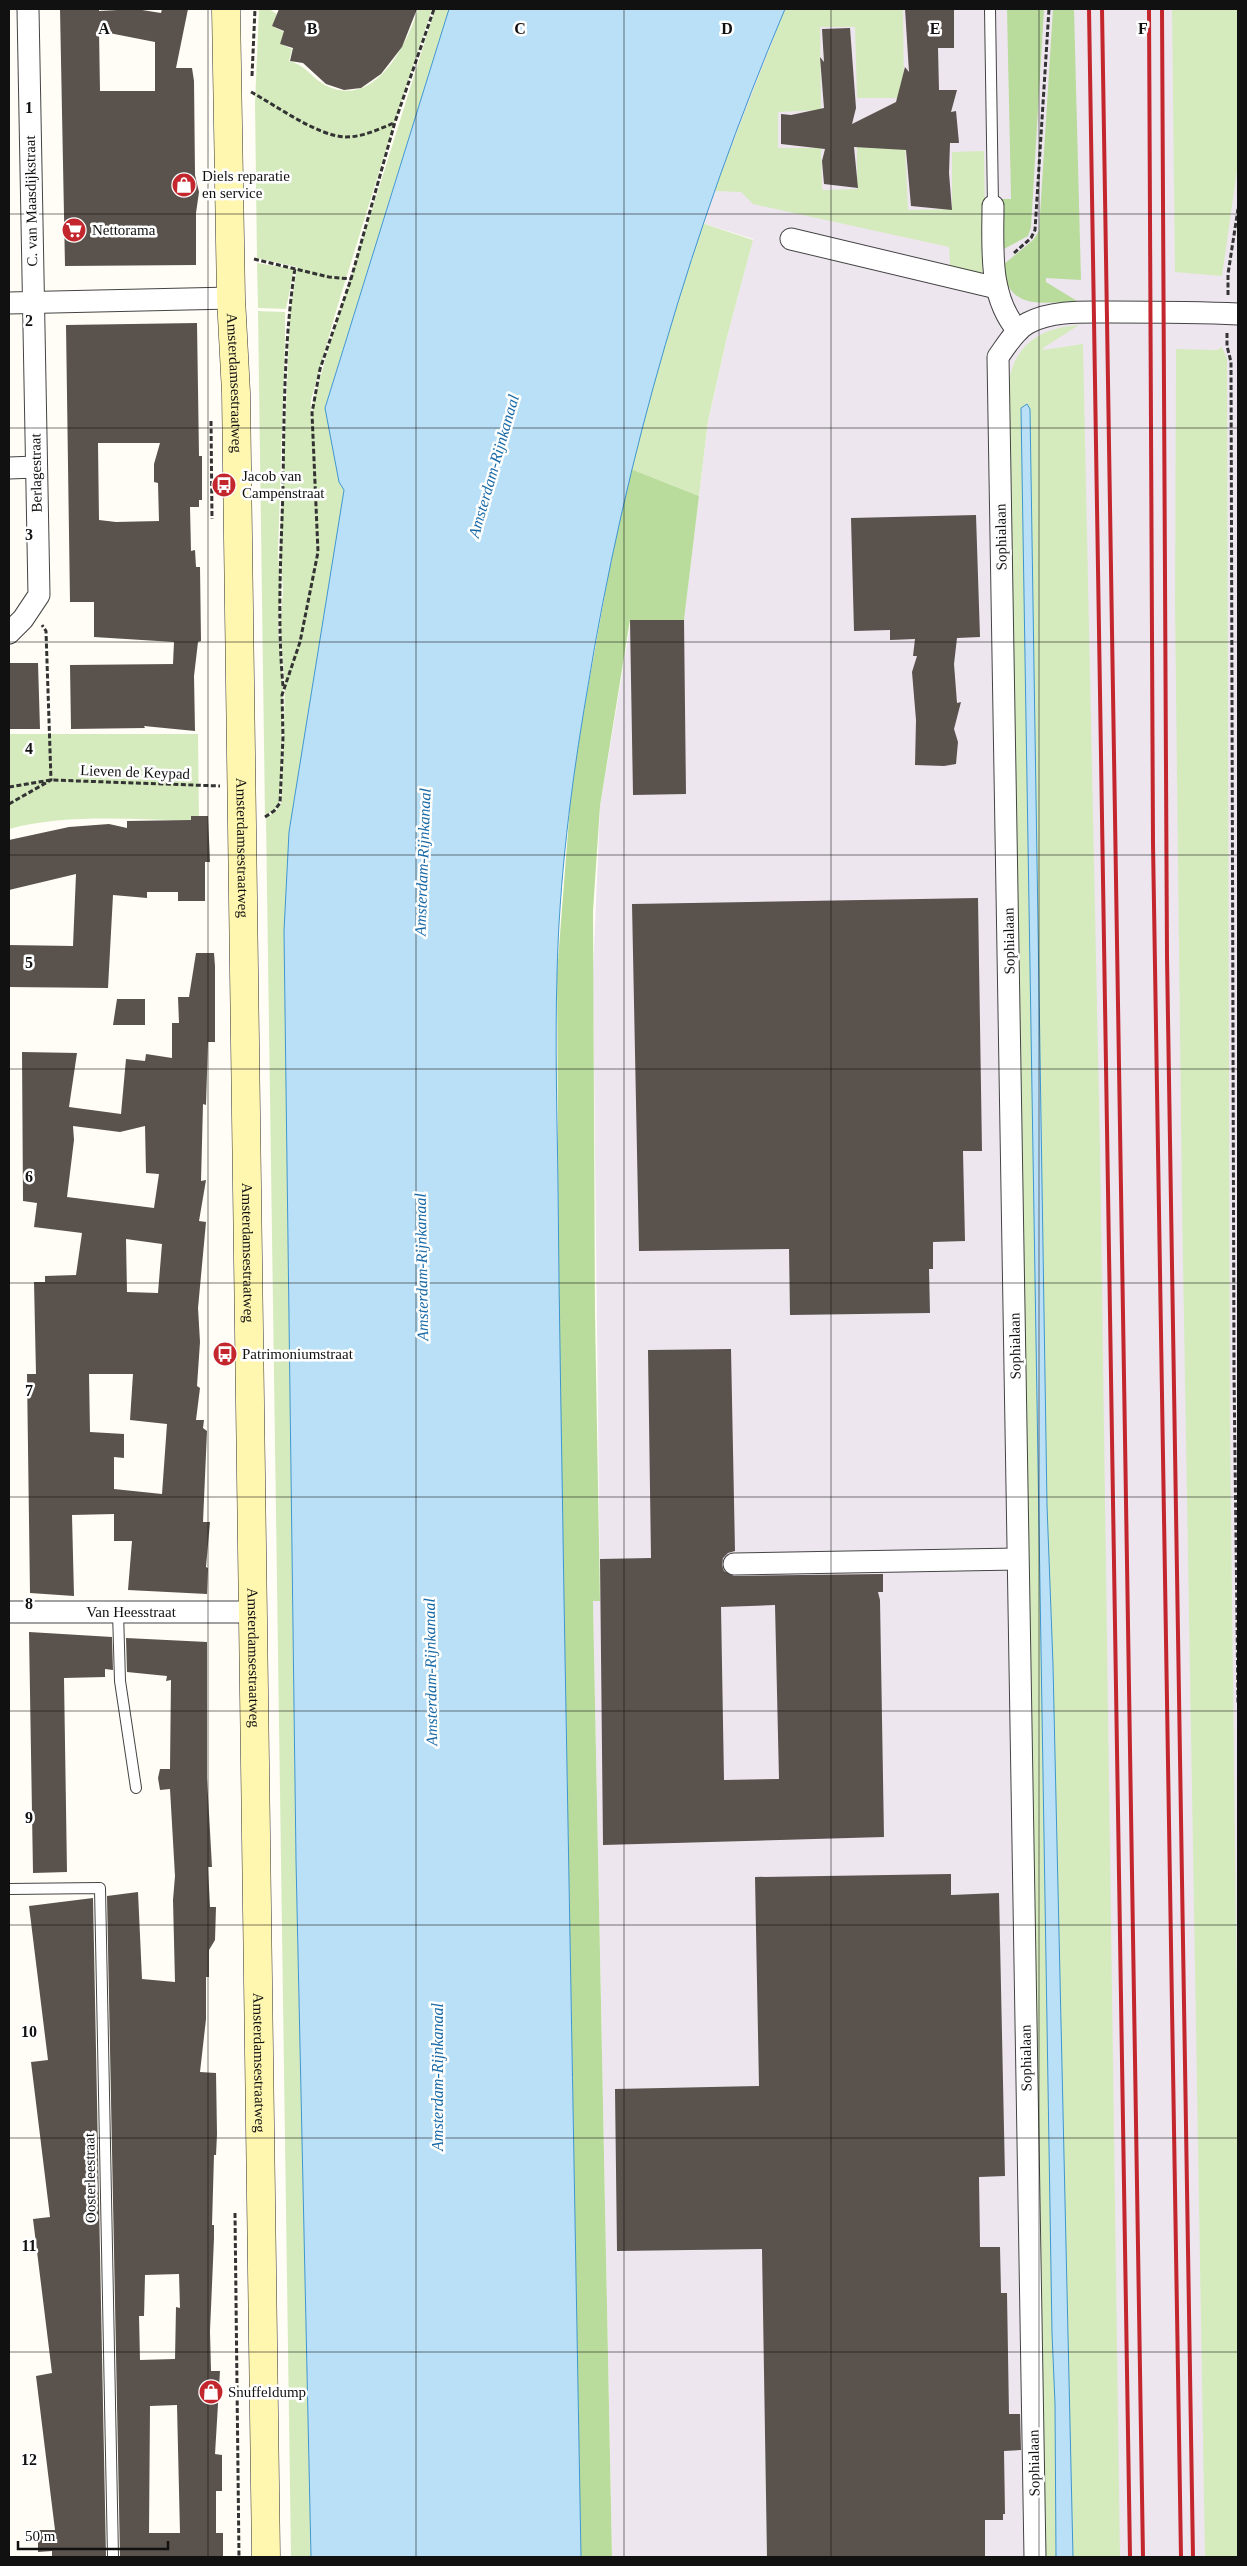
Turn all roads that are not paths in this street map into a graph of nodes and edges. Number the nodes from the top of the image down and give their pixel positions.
1 (28, 9) edge
2 (226, 9) edge
3 (990, 9) edge
4 (993, 206) joint
5 (791, 239) dead end
6 (996, 278) junction
7 (230, 298) junction
8 (32, 302) junction
9 (9, 303) edge
10 (1233, 314) edge
11 (1018, 331) junction
12 (9, 468) edge
13 (36, 468) junction
14 (9, 633) edge
15 (1017, 1559) junction
16 (734, 1564) dead end
17 (9, 1612) edge
18 (118, 1612) junction
19 (254, 1612) junction
20 (136, 1788) dead end
21 (9, 1889) edge
22 (113, 2557) edge
23 (266, 2557) edge
24 (1036, 2557) edge

1 - 8 street, C. van Maasdijkstraat
2 - 7 main road, Amsterdamsestraatweg
3 - 4 lane
4 - 6 street
5 - 6 street
6 - 11 street
7 - 8 street
7 - 19 main road, Amsterdamsestraatweg
8 - 9 street
8 - 13 street, Berlagestraat
10 - 11 street, Sophialaan
11 - 15 street, Sophialaan
12 - 13 street
13 - 14 street, Berlagestraat
15 - 16 street
15 - 24 street, Sophialaan
17 - 18 street, Van Heesstraat
18 - 19 street, Van Heesstraat
18 - 20 lane
19 - 23 main road, Amsterdamsestraatweg
21 - 22 lane, Oosterleestraat

